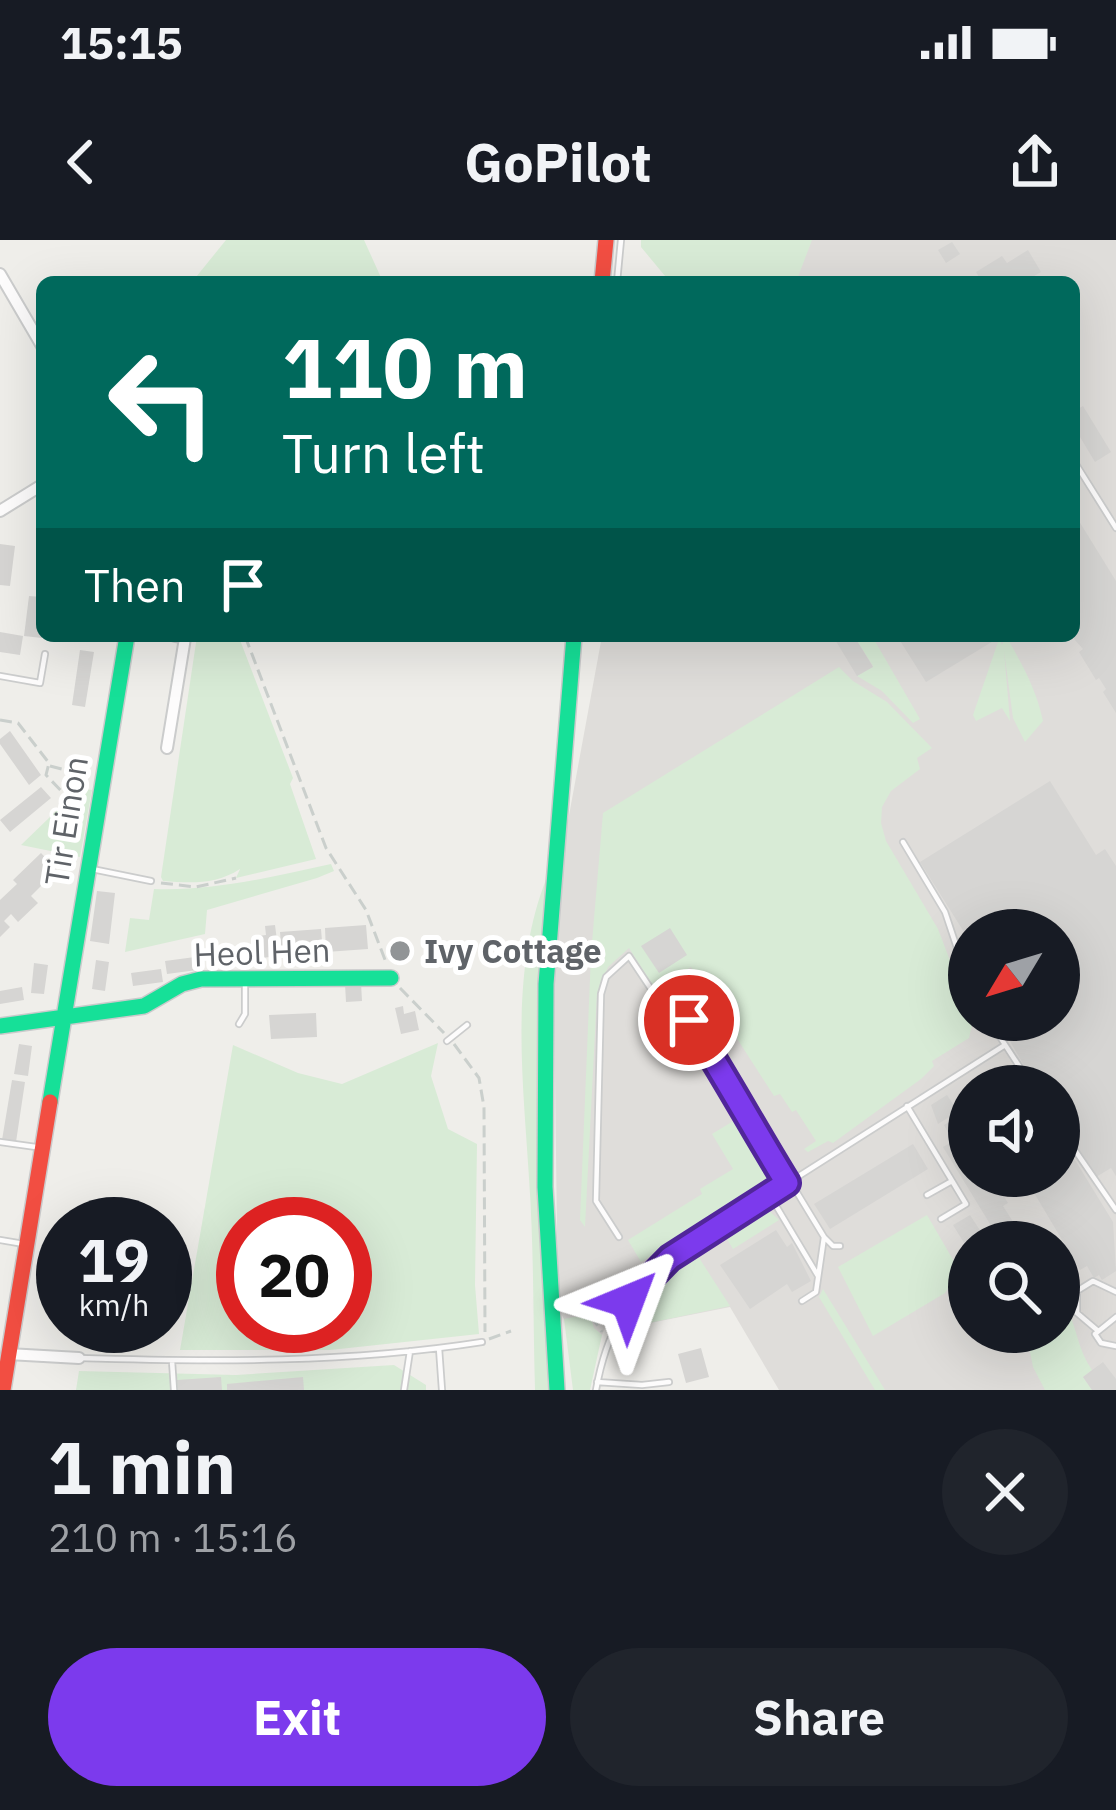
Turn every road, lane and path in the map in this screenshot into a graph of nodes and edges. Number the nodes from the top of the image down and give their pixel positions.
1 (606, 240) edge
2 (621, 240) edge
3 (0, 274) edge
4 (603, 276) edge
5 (618, 276) edge
6 (36, 336) edge
7 (1080, 471) edge
8 (36, 489) edge
9 (0, 511) edge
10 (1116, 528) edge
11 (127, 642) edge
12 (183, 642) edge
13 (247, 642) edge
14 (574, 642) edge
15 (45, 654) dead end
16 (0, 676) edge
17 (272, 704) junction
18 (262, 708) dead end
19 (0, 720) edge
20 (167, 748) dead end
21 (48, 766) junction
22 (92, 771) dead end
23 (82, 784) junction
24 (903, 842) dead end
25 (89, 868) junction
26 (236, 878) dead end
27 (151, 881) joint
28 (948, 924) edge
29 (393, 977) junction
30 (245, 979) junction
31 (67, 1016) junction
32 (239, 1024) dead end
33 (0, 1025) edge
34 (467, 1025) dead end
35 (448, 1040) junction
36 (1002, 1041) edge
37 (1005, 1045) junction
38 (1018, 1065) edge
39 (740, 1098) junction
40 (907, 1106) junction
41 (0, 1142) edge
42 (44, 1148) junction
43 (1080, 1158) edge
44 (948, 1174) edge
45 (791, 1180) junction
46 (948, 1183) edge
47 (769, 1194) junction
48 (927, 1195) dead end
49 (961, 1197) edge
50 (1116, 1210) edge
51 (941, 1219) dead end
52 (619, 1237) dead end
53 (824, 1238) junction
54 (0, 1240) edge
55 (27, 1244) junction
56 (840, 1246) dead end
57 (670, 1258) junction
58 (818, 1276) junction
59 (1116, 1292) edge
60 (802, 1300) dead end
61 (1116, 1317) edge
62 (511, 1330) dead end
63 (1097, 1330) junction
64 (610, 1337) junction
65 (484, 1341) junction
66 (1116, 1344) edge
67 (439, 1348) junction
68 (410, 1351) junction
69 (4, 1353) edge
70 (79, 1358) joint
71 (172, 1360) junction
72 (669, 1382) dead end
73 (597, 1386) edge
74 (3, 1390) edge
75 (174, 1390) edge
76 (404, 1390) edge
77 (442, 1390) edge
78 (556, 1390) edge

1 - 4 street
2 - 5 lane
3 - 6 street
7 - 10 lane
8 - 9 street
11 - 25 street, Tir Einon
12 - 20 street
13 - 17 path
14 - 78 street
15 - 16 lane
17 - 18 path
17 - 29 path
19 - 21 path
21 - 23 path
21 - 23 path
22 - 23 path
24 - 28 lane
25 - 27 lane
25 - 31 street, Tir Einon
26 - 27 path
29 - 30 street, Heol Hen
29 - 35 path
30 - 31 street, Heol Hen
30 - 32 lane
31 - 33 street, Heol Hen
31 - 42 street, Tir Einon
34 - 35 lane
35 - 65 path
36 - 37 lane
37 - 38 lane
37 - 40 lane
39 - 45 lane
39 - 45 lane
39 - 52 lane
40 - 44 lane
40 - 45 lane
41 - 42 lane
42 - 55 street, Tir Einon
43 - 50 lane
45 - 47 lane
45 - 53 lane
46 - 48 lane
47 - 57 lane
47 - 58 lane
49 - 51 lane
53 - 56 lane
53 - 58 lane
54 - 55 lane
55 - 69 street, Tir Einon
57 - 64 lane
57 - 64 path
58 - 60 lane
59 - 63 lane
61 - 63 lane
62 - 65 path
63 - 66 lane
64 - 73 lane
65 - 67 lane
67 - 68 lane
67 - 77 lane
68 - 71 lane
68 - 76 lane
69 - 70 street
69 - 74 street, Tir Einon
70 - 71 lane
71 - 75 lane
72 - 73 lane

